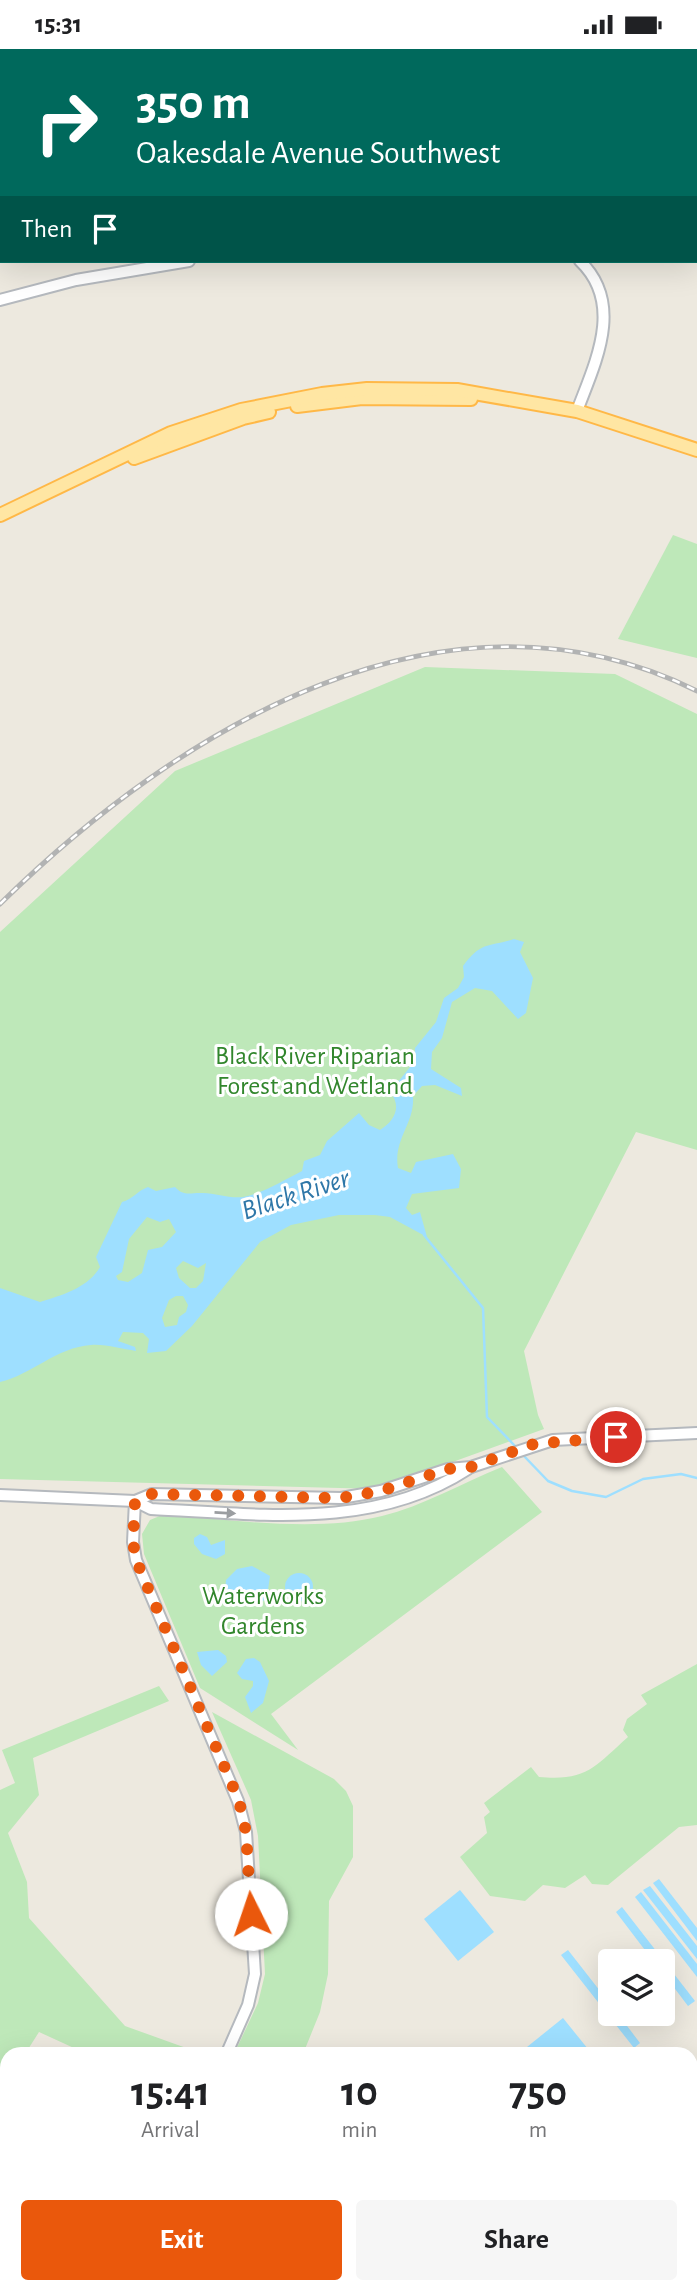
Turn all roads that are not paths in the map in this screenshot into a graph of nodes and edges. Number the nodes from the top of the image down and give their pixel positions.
1 (177, 263) edge
2 (582, 263) edge
3 (0, 300) edge
4 (495, 398) junction
5 (577, 411) junction
6 (697, 450) edge
7 (0, 515) edge
8 (0, 524) edge
9 (697, 1433) edge
10 (471, 1467) junction
11 (0, 1495) edge
12 (135, 1501) junction
13 (229, 2047) edge

1 - 3 street
2 - 5 street
4 - 5 main road
4 - 7 main road
4 - 8 main road
5 - 6 main road
9 - 10 street
10 - 12 street
12 -> 10 street
11 - 12 street
12 - 13 street

